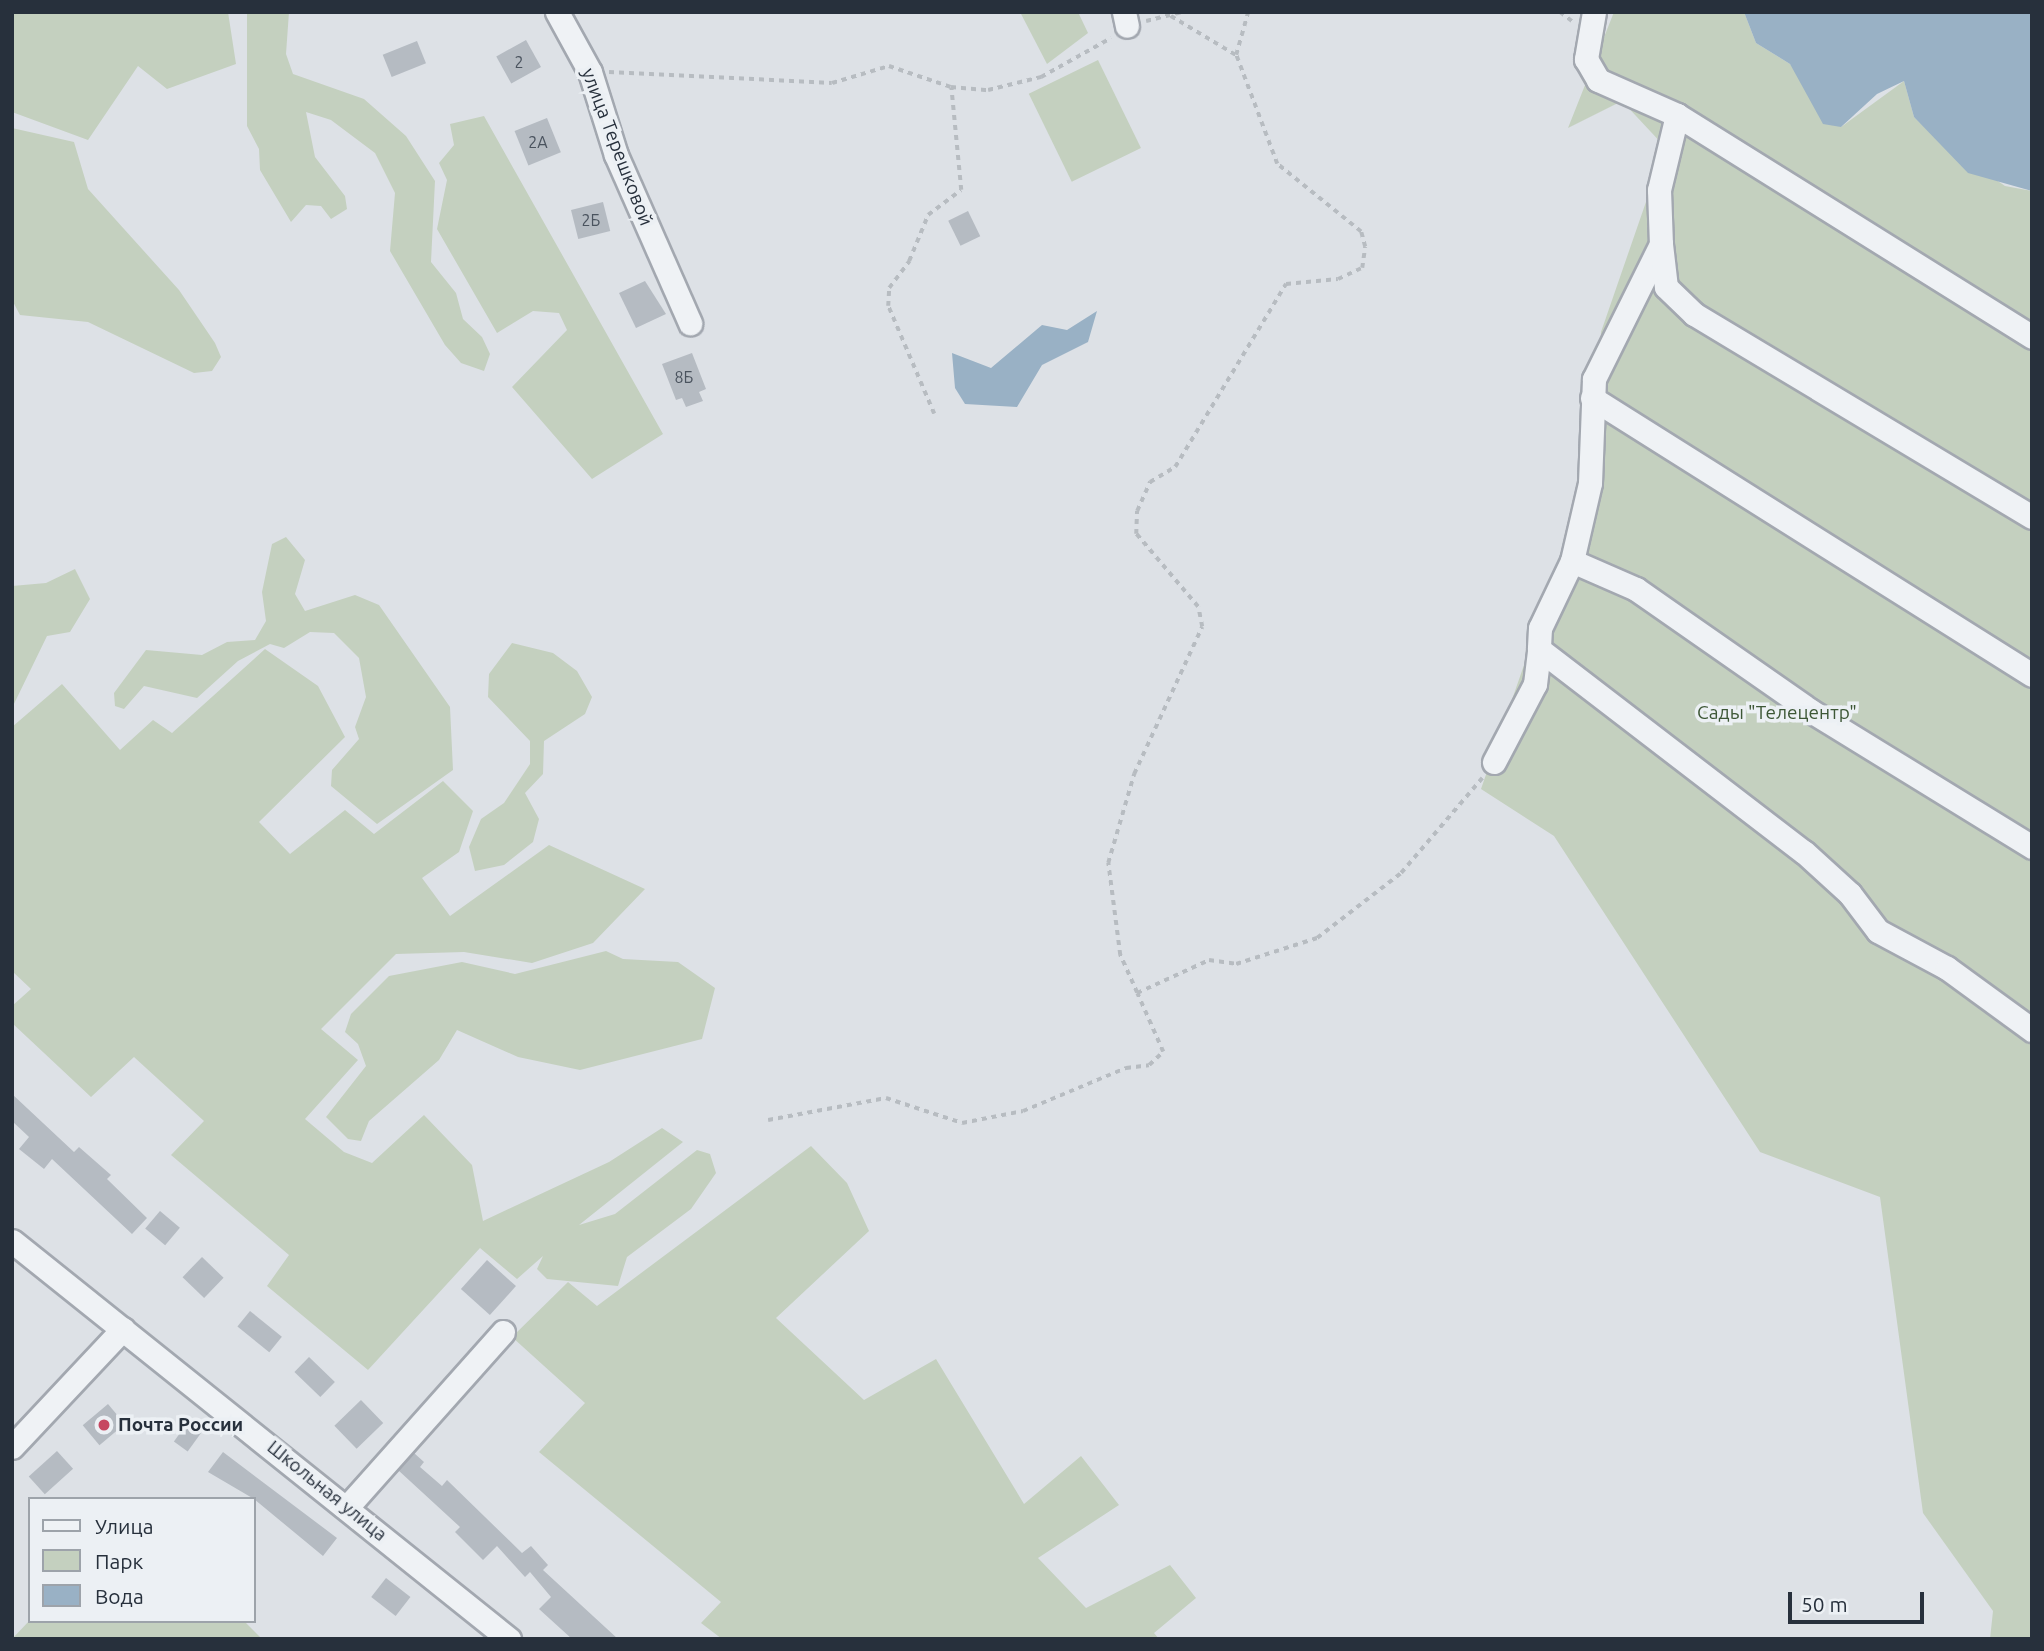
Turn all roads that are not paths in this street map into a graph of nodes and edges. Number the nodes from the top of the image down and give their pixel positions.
1 (557, 12) edge
2 (1594, 12) edge
3 (1677, 115) junction
4 (1661, 244) junction
5 (690, 323) dead end
6 (2032, 337) edge
7 (1592, 398) junction
8 (2032, 517) edge
9 (1572, 562) junction
10 (1539, 649) junction
11 (2032, 675) edge
12 (1494, 762) road end
13 (2032, 847) edge
14 (2032, 1030) edge
15 (12, 1241) edge
16 (124, 1329) junction
17 (503, 1332) dead end
18 (12, 1447) edge
19 (348, 1506) junction
20 (509, 1639) edge

1 - 5 street, улица Терешковой
2 - 3 street
3 - 4 street
3 - 6 street
4 - 7 street
4 - 8 street
7 - 9 street
7 - 11 street
9 - 10 street
9 - 13 street
10 - 12 street
10 - 14 street
15 - 16 street, Школьная улица
16 - 18 street
16 - 19 street, Школьная улица
17 - 19 street
19 - 20 street, Школьная улица

